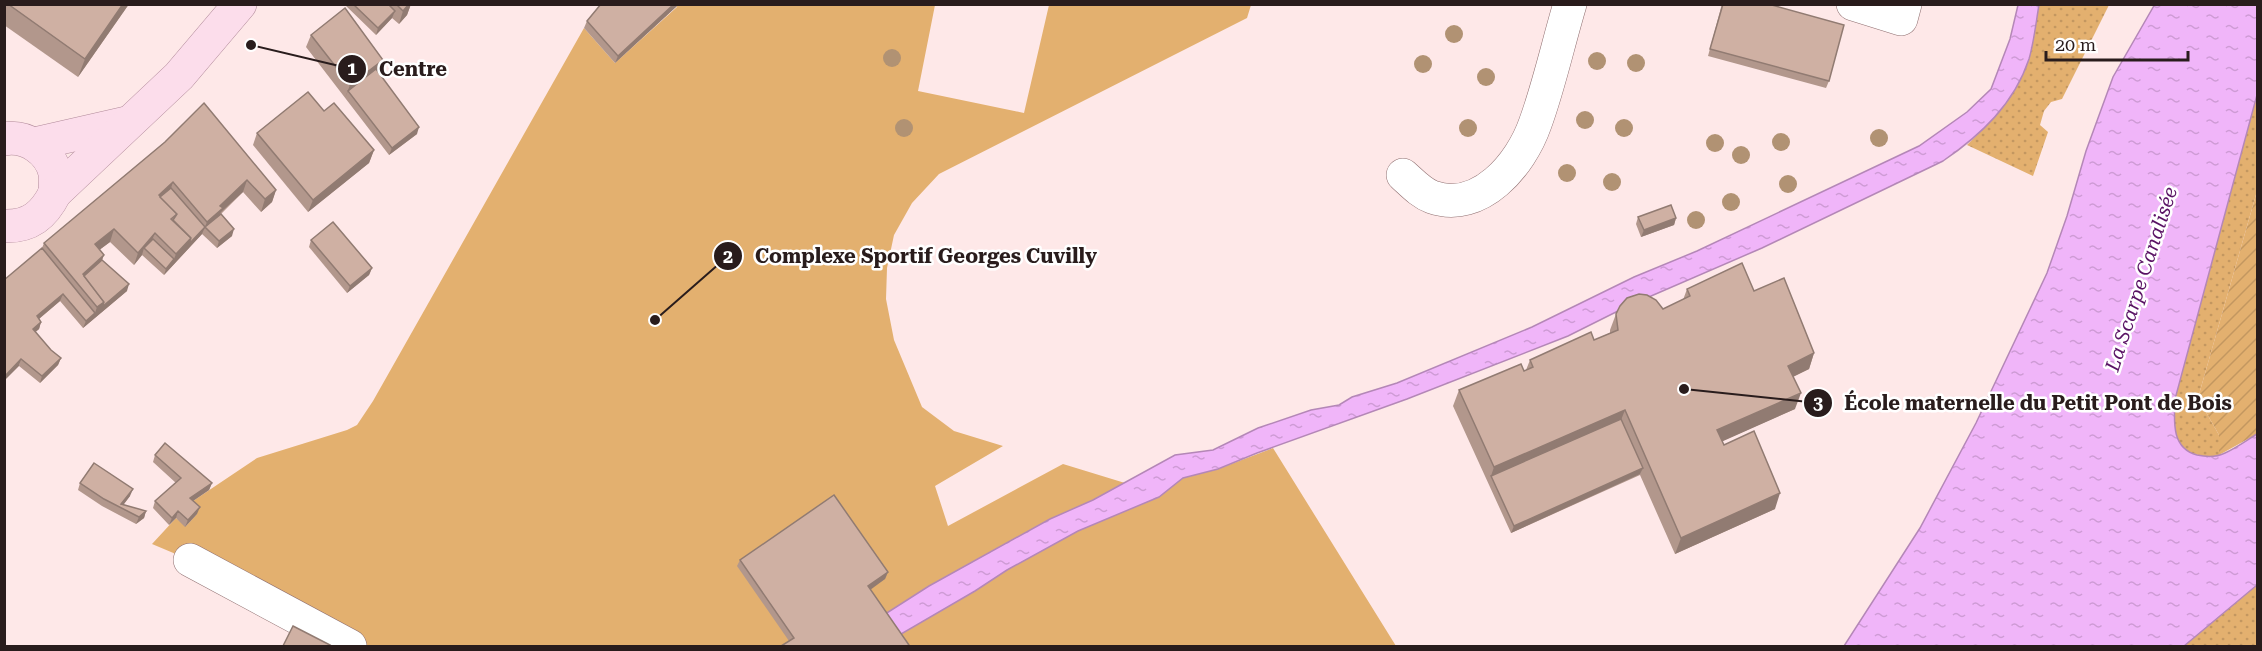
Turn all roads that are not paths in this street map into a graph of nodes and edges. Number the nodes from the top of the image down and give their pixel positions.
1 (240, 4) edge
2 (1570, 4) edge
3 (1853, 4) edge
4 (1905, 4) edge
5 (126, 123) junction
6 (19, 142) edge
7 (1403, 175) dead end
8 (55, 193) junction
9 (9, 230) edge
10 (190, 560) dead end
11 (350, 646) edge

1 - 5 main road
2 - 7 street
3 - 4 street
5 - 6 main road
5 - 8 main road
6 - 8 main road
8 - 9 main road
10 - 11 street

